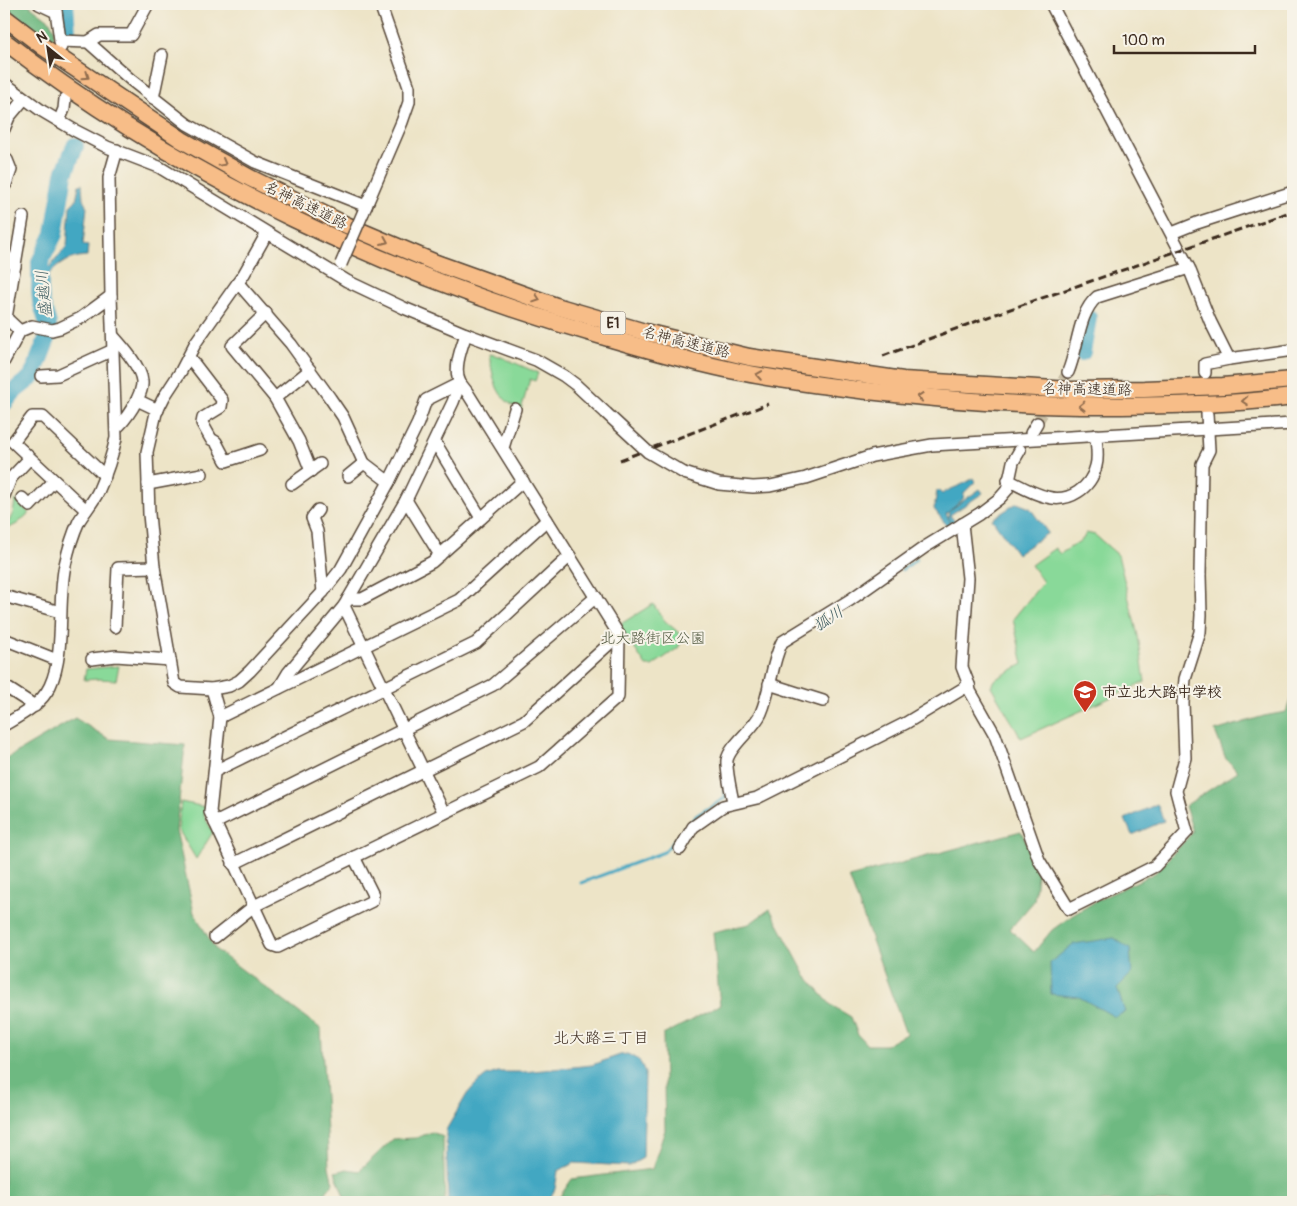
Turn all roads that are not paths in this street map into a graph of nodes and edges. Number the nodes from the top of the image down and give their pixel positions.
1 (39, 4) edge
2 (148, 4) edge
3 (380, 4) edge
4 (1051, 4) edge
5 (56, 8) edge
6 (4, 16) edge
7 (4, 41) edge
8 (88, 42) junction
9 (162, 55) dead end
10 (4, 83) edge
11 (153, 98) junction
12 (24, 99) junction
13 (65, 99) dead end
14 (59, 121) junction
15 (4, 129) edge
16 (117, 150) junction
17 (4, 158) edge
18 (6, 184) dead end
19 (1293, 192) edge
20 (364, 209) junction
21 (23, 217) dead end
22 (268, 232) junction
23 (1172, 233) junction
24 (4, 252) edge
25 (15, 266) junction
26 (1189, 268) junction
27 (339, 269) junction
28 (238, 283) junction
29 (111, 296) junction
30 (266, 313) junction
31 (5, 317) edge
32 (20, 331) junction
33 (466, 334) junction
34 (112, 336) junction
35 (113, 350) junction
36 (1293, 350) edge
37 (189, 357) junction
38 (1229, 359) junction
39 (4, 361) edge
40 (310, 370) junction
41 (1068, 372) tunnel mouth
42 (1205, 373) dead end
43 (40, 376) dead end
44 (1293, 380) edge
45 (460, 383) junction
46 (1293, 396) edge
47 (275, 398) junction
48 (137, 400) junction
49 (515, 409) dead end
50 (158, 410) junction
51 (1206, 414) dead end
52 (1293, 424) edge
53 (116, 428) junction
54 (1207, 430) junction
55 (1096, 435) junction
56 (434, 442) junction
57 (503, 448) junction
58 (260, 450) dead end
59 (1020, 450) dead end
60 (30, 458) junction
61 (364, 463) junction
62 (202, 474) dead end
63 (105, 476) junction
64 (348, 476) dead end
65 (1008, 480) junction
66 (54, 481) junction
67 (389, 482) junction
68 (523, 482) junction
69 (148, 484) junction
70 (292, 484) dead end
71 (4, 496) edge
72 (22, 498) dead end
73 (406, 500) junction
74 (86, 510) junction
75 (318, 510) dead end
76 (481, 518) junction
77 (548, 520) junction
78 (962, 524) junction
79 (440, 556) junction
80 (570, 556) junction
81 (154, 567) junction
82 (323, 592) junction
83 (4, 596) edge
84 (596, 597) junction
85 (346, 602) junction
86 (60, 612) junction
87 (114, 627) dead end
88 (619, 635) junction
89 (4, 639) edge
90 (364, 646) junction
91 (92, 659) dead end
92 (57, 660) junction
93 (170, 660) junction
94 (769, 684) junction
95 (969, 685) junction
96 (4, 686) edge
97 (279, 688) junction
98 (384, 688) junction
99 (212, 689) junction
100 (823, 701) dead end
101 (35, 706) junction
102 (220, 717) junction
103 (4, 725) edge
104 (404, 730) junction
105 (423, 770) junction
106 (215, 771) junction
107 (732, 802) junction
108 (444, 813) junction
109 (215, 822) junction
110 (680, 849) dead end
111 (354, 857) junction
112 (233, 864) junction
113 (254, 906) junction
114 (215, 937) dead end

1 - 5 street
2 - 8 street
3 - 20 street
4 - 23 street
5 - 8 street
6 -> 44 highway, 名神高速道路 / E1
46 -> 7 highway, 名神高速道路 / E1
8 - 11 street
9 - 11 street
10 - 12 street
11 - 20 street
12 - 14 street
12 - 15 street
13 - 14 street
14 - 16 street
16 - 22 street
16 - 29 street
17 - 18 street
19 - 23 street
20 - 27 street, bridge
21 - 25 street
22 - 27 street
22 - 28 street
23 - 26 street
24 - 25 street
25 - 31 street
26 - 38 street
26 - 41 street
27 - 33 street
28 - 30 street
28 - 37 street
29 - 32 street
29 - 34 street
30 - 40 street
30 - 47 street
31 - 32 street
32 - 39 street
33 - 45 street
33 - 55 street, bridge
34 - 35 street
34 - 48 street
35 - 43 street
35 - 53 street
36 - 38 street
37 - 50 street
37 - 58 street
38 - 42 street
40 - 47 street
40 - 61 street
45 - 56 street
45 - 57 street
45 - 67 street
47 - 70 street
48 - 50 street
48 - 53 street
49 - 57 street
50 - 69 street
51 - 54 street
52 - 54 street
53 - 63 street
54 - 55 street
54 - 95 street
55 - 65 street
56 - 73 street
56 - 76 street
57 - 68 street
59 - 65 street
60 - 63 street
60 - 66 street
60 - 71 street
61 - 64 street
61 - 67 street
62 - 69 street
63 - 74 street
65 - 78 street
66 - 72 street
66 - 74 street
67 - 82 street
68 - 76 street
68 - 77 street
69 - 81 street
73 - 79 street
73 - 85 street
74 - 86 street
75 - 82 street
76 - 79 street
77 - 80 street
77 - 90 street
78 - 94 street
78 - 95 street
79 - 85 street
80 - 84 street
80 - 98 street
81 - 87 street
81 - 93 street
82 - 99 street
83 - 86 street
84 - 88 street
84 - 104 street
85 - 90 street
85 - 97 street
86 - 92 street
88 - 105 street
88 - 108 street
89 - 92 street
90 - 97 street
90 - 98 street
91 - 93 street
92 - 101 street
93 - 99 street
94 - 100 street
94 - 107 street
95 - 107 street
96 - 101 street
97 - 102 street
98 - 104 street
98 - 106 street
99 - 102 street
101 - 103 street
102 - 106 street
104 - 105 street
104 - 109 street
105 - 108 street
105 - 112 street
106 - 109 street
107 - 110 street
108 - 111 street
109 - 112 street
111 - 113 street
111 - 113 street
112 - 113 street
113 - 114 street

